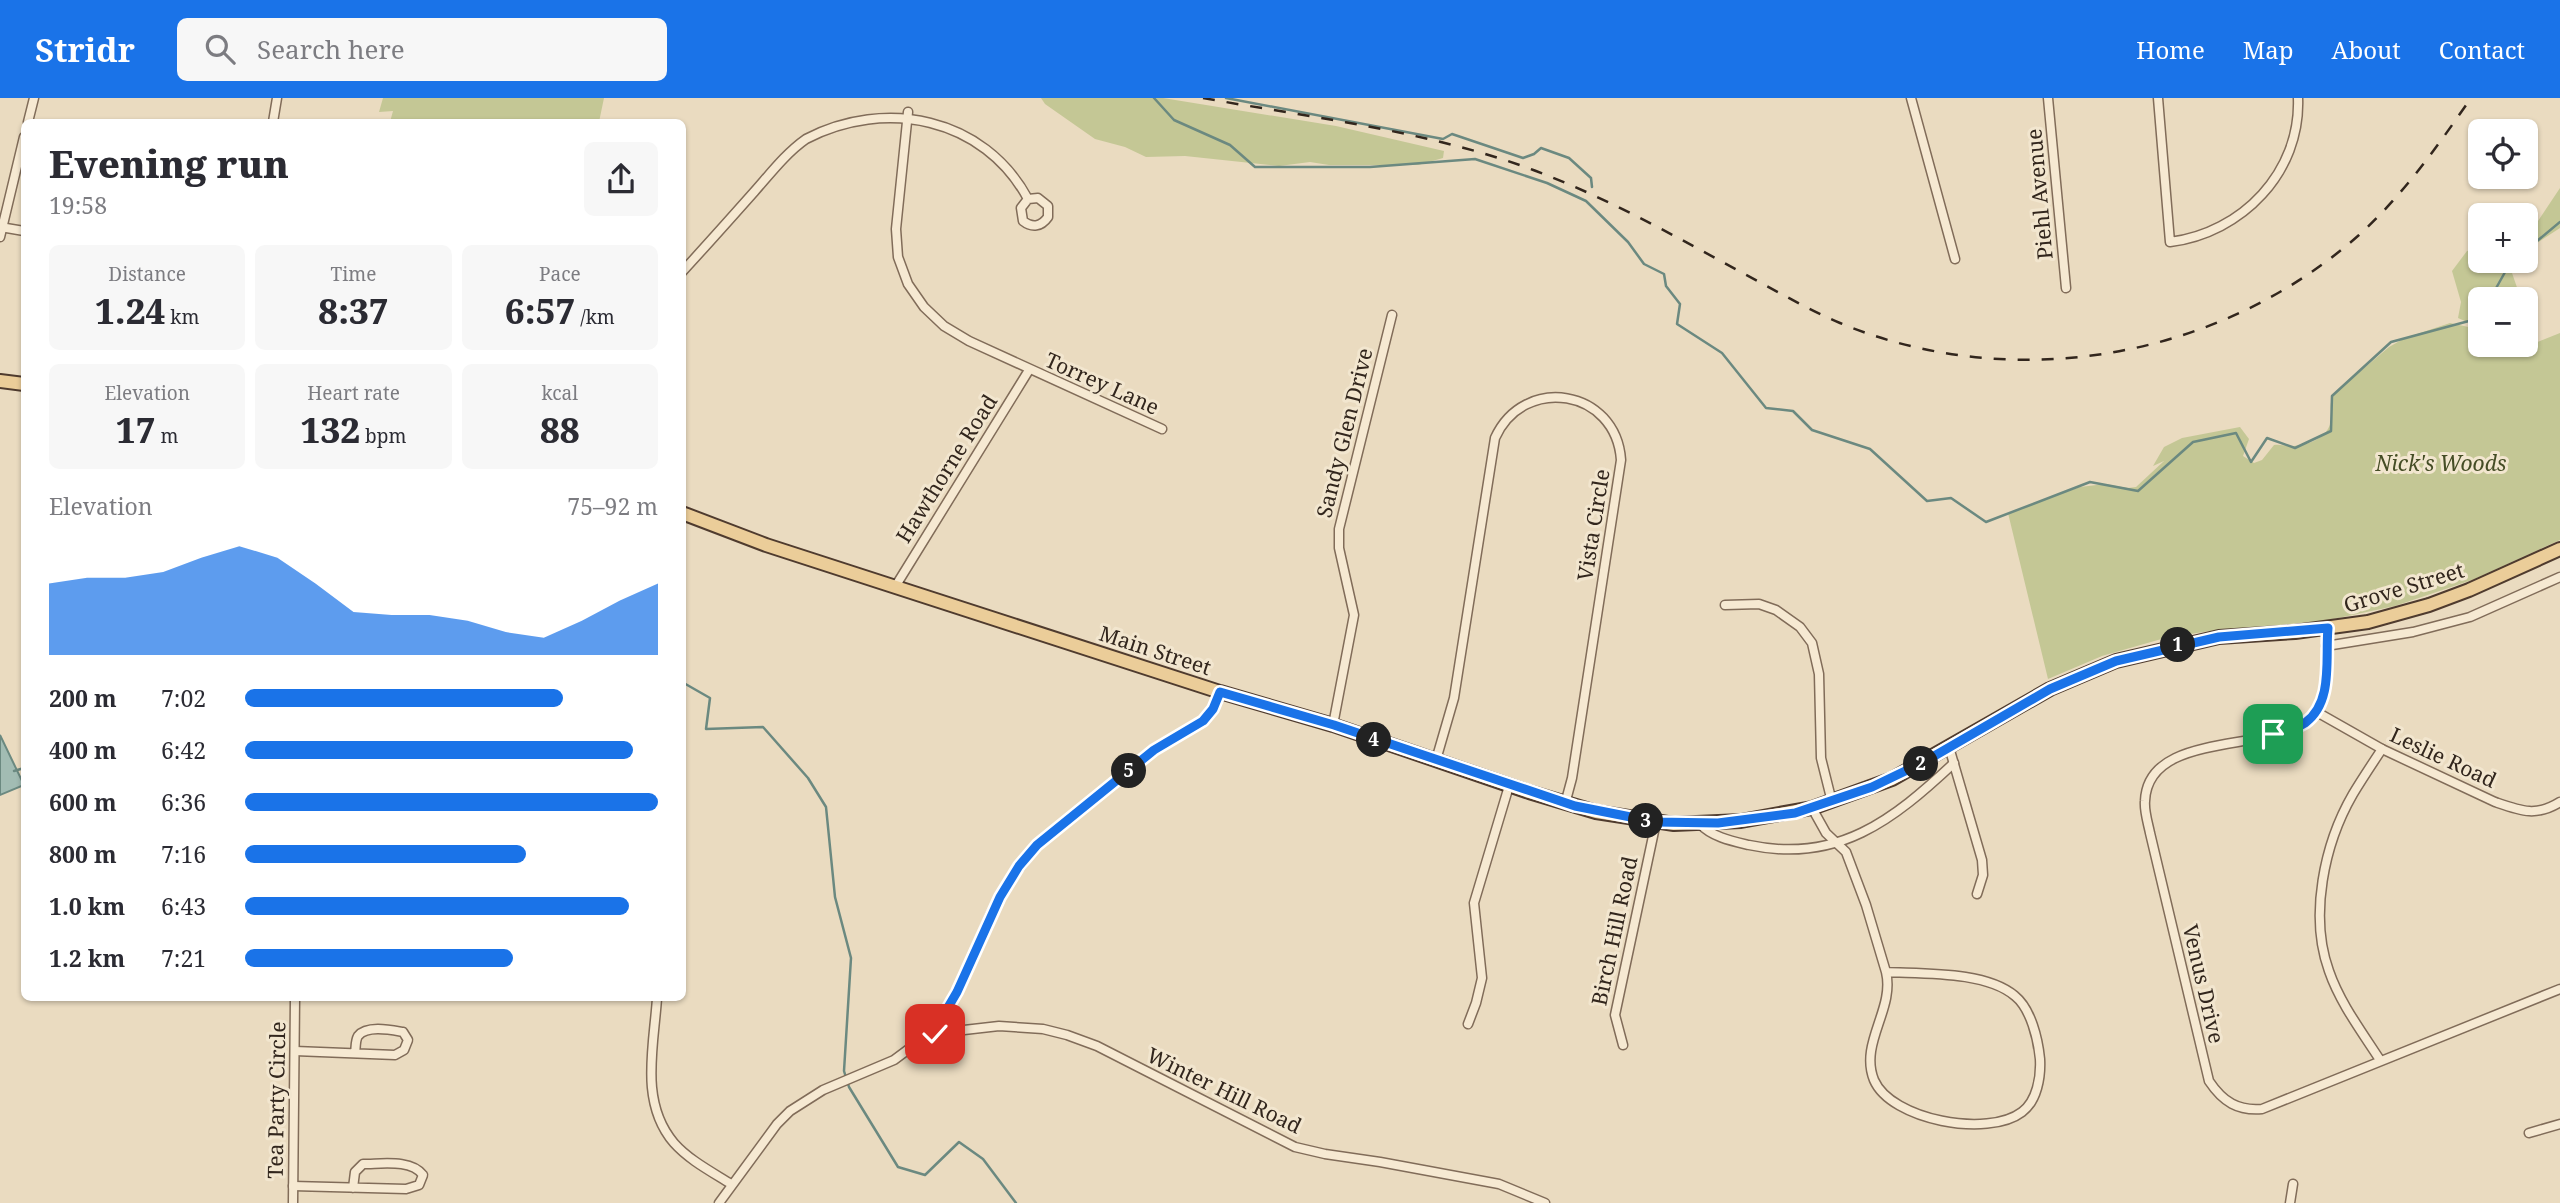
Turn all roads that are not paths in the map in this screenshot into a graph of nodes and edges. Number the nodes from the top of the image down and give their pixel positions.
1 (34, 98) edge
2 (277, 98) edge
3 (1911, 98) edge
4 (2048, 98) edge
5 (2158, 98) edge
6 (2298, 98) edge
7 (908, 112) junction
8 (29, 119) edge
9 (274, 119) edge
10 (21, 149) edge
11 (1027, 199) dead end
12 (1, 227) edge
13 (21, 230) edge
14 (0, 237) edge
15 (1955, 259) dead end
16 (686, 268) edge
17 (2066, 288) dead end
18 (1392, 315) dead end
19 (1029, 370) junction
20 (0, 381) edge
21 (21, 384) edge
22 (1162, 429) dead end
23 (686, 515) edge
24 (2560, 549) edge
25 (2560, 577) edge
26 (895, 587) junction
27 (1725, 605) dead end
28 (2328, 628) junction
29 (2326, 646) junction
30 (2050, 689) joint
31 (1220, 692) junction
32 (2315, 711) junction
33 (1334, 725) junction
34 (1949, 747) junction
35 (2382, 749) junction
36 (1436, 760) junction
37 (1954, 763) junction
38 (1509, 786) junction
39 (1832, 802) junction
40 (2560, 802) edge
41 (1565, 804) junction
42 (1812, 808) junction
43 (1656, 822) junction
44 (1700, 824) junction
45 (1836, 842) junction
46 (1977, 894) dead end
47 (1886, 972) junction
48 (2560, 989) edge
49 (295, 1001) edge
50 (657, 1001) edge
51 (1468, 1024) dead end
52 (929, 1034) junction
53 (1623, 1045) dead end
54 (295, 1051) junction
55 (355, 1053) junction
56 (2380, 1060) junction
57 (2560, 1124) edge
58 (2529, 1133) dead end
59 (731, 1184) junction
60 (2293, 1184) dead end
61 (293, 1186) junction
62 (353, 1188) junction
63 (293, 1203) edge
64 (719, 1203) edge
65 (1545, 1203) edge
66 (2290, 1203) edge

1 - 8 street
2 - 9 street
3 - 15 street
4 - 17 street, Piehl Avenue
5 - 6 street
7 - 11 street
7 - 16 street
7 - 19 street, Torrey Lane
10 - 12 street
12 - 13 street
12 - 14 street
18 - 33 street, Sandy Glen Drive
19 - 22 street, Torrey Lane
19 - 26 street, Hawthorne Road
20 - 21 main road
23 - 26 main road, Main Street
24 - 28 main road, Grove Street
25 - 29 street
26 - 31 main road, Main Street
27 - 39 street
28 - 29 street
28 - 30 main road, Grove Street
29 - 32 street
30 - 34 main road, Main Street
31 - 33 main road, Main Street
31 - 52 street
32 - 35 street, Leslie Road
32 - 56 street, Venus Drive
33 - 36 main road, Main Street
34 - 37 street
34 - 39 main road, Main Street
35 - 40 street, Leslie Road
35 - 56 street
36 - 38 main road, Main Street
36 - 41 street, Vista Circle
37 - 45 street
37 - 46 street
38 - 41 main road, Main Street
38 - 51 street
39 - 42 main road, Main Street
41 - 43 main road, Main Street
42 - 44 main road, Main Street
42 - 45 street
43 - 44 main road, Main Street
43 - 53 street, Birch Hill Road
44 - 45 street
45 - 47 street
47 - 47 street
48 - 56 street, Venus Drive
49 - 54 street, Tea Party Circle
50 - 59 street
52 - 59 street
52 - 65 street, Winter Hill Road
54 - 55 street
54 - 61 street, Tea Party Circle
55 - 55 street
57 - 58 street
59 - 64 street
60 - 66 street
61 - 62 street
61 - 63 street, Tea Party Circle
62 - 62 street

